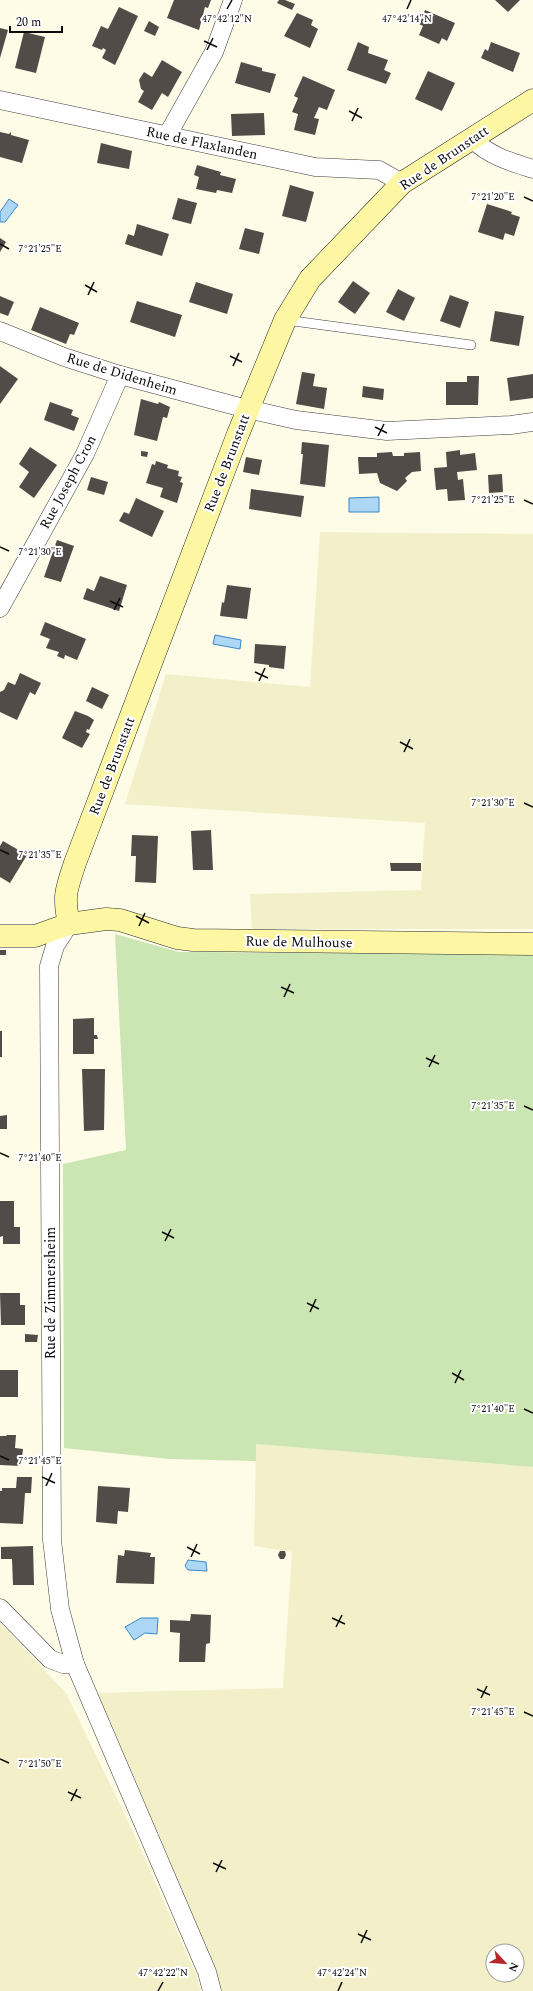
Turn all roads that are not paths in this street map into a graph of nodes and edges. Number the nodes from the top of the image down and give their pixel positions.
1 (233, 0) edge
2 (0, 100) edge
3 (533, 100) edge
4 (167, 136) junction
5 (472, 139) junction
6 (533, 169) edge
7 (402, 183) junction
8 (285, 320) junction
9 (0, 331) edge
10 (471, 345) dead end
11 (120, 375) junction
12 (248, 410) junction
13 (533, 422) edge
14 (0, 608) edge
15 (69, 924) junction
16 (0, 936) edge
17 (533, 944) edge
18 (0, 1608) edge
19 (75, 1664) junction
20 (212, 1991) edge

1 - 4 street
2 - 4 street, Rue de Flaxlanden
3 - 5 main road, Rue de Brunstatt
4 - 7 street, Rue de Flaxlanden
5 - 6 street
5 - 7 main road, Rue de Brunstatt
7 - 8 main road, Rue de Brunstatt
8 - 10 lane
8 - 12 main road, Rue de Brunstatt
9 - 11 street, Rue de Didenheim
11 - 12 street, Rue de Didenheim
11 - 14 street, Rue Joseph Cron
12 - 13 street, Rue de Didenheim
12 - 15 main road, Rue de Brunstatt
15 - 16 main road, Rue de Mulhouse
15 - 17 main road, Rue de Mulhouse
15 - 19 street, Rue de Zimmersheim
18 - 19 street
19 - 20 street, Rue de Zimmersheim

